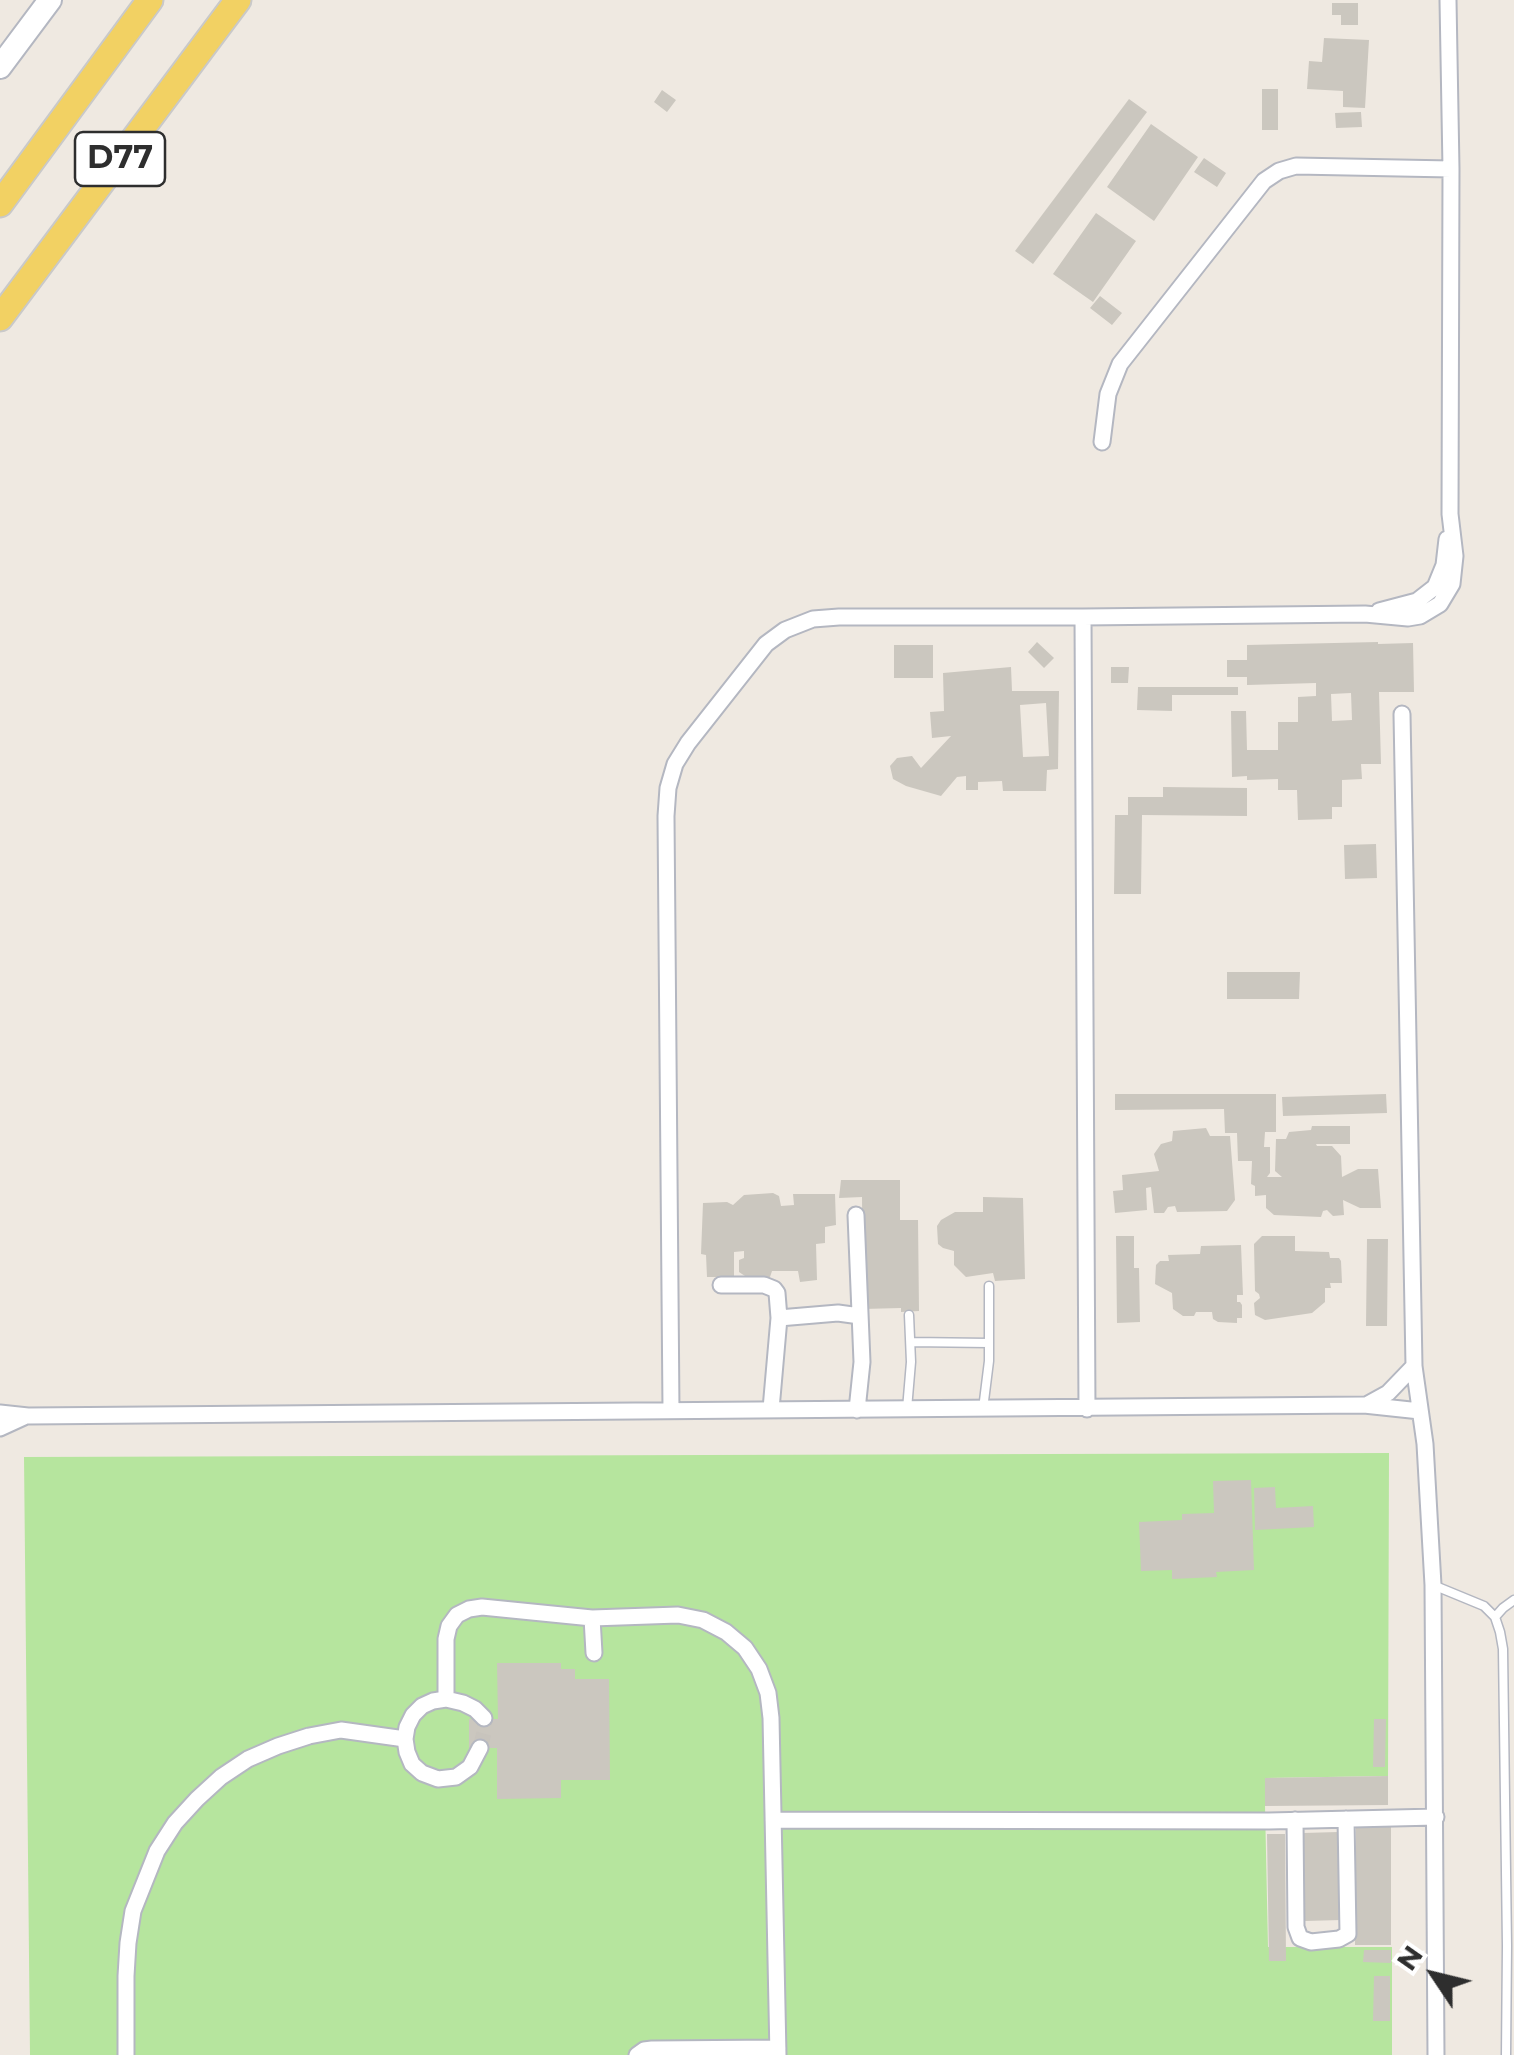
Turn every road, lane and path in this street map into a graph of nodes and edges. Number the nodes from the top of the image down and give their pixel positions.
1 (50, 0) edge
2 (150, 0) edge
3 (238, 0) edge
4 (1448, 0) edge
5 (0, 67) edge
6 (1451, 169) junction
7 (0, 204) edge
8 (0, 318) edge
9 (1102, 442) dead end
10 (1083, 618) junction
11 (1402, 714) dead end
12 (856, 1215) dead end
13 (722, 1284) dead end
14 (989, 1286) dead end
15 (910, 1315) dead end
16 (860, 1316) junction
17 (779, 1318) junction
18 (910, 1342) junction
19 (990, 1343) junction
20 (1414, 1366) junction
21 (1364, 1406) junction
22 (907, 1409) junction
23 (983, 1409) junction
24 (1087, 1409) junction
25 (671, 1410) junction
26 (771, 1410) junction
27 (858, 1410) junction
28 (1420, 1410) junction
29 (0, 1413) edge
30 (28, 1416) junction
31 (0, 1428) edge
32 (1433, 1585) junction
33 (1514, 1600) edge
34 (1495, 1617) junction
35 (592, 1618) junction
36 (594, 1654) dead end
37 (446, 1698) junction
38 (484, 1718) dead end
39 (405, 1739) junction
40 (480, 1748) tunnel mouth
41 (1436, 1817) junction
42 (1346, 1819) junction
43 (773, 1820) junction
44 (1294, 1820) junction
45 (778, 2052) edge
46 (126, 2055) edge
47 (637, 2055) edge
48 (1436, 2055) edge
49 (1506, 2055) edge

1 - 5 street
2 - 7 main road, D77
3 - 8 main road, D77
4 - 6 street
6 - 9 street
6 - 10 street
10 - 24 street
10 - 25 street
11 - 20 street
12 - 16 street
13 - 17 street
14 - 19 lane
15 - 18 lane
16 - 17 street
16 - 27 street
17 - 26 street
18 - 19 lane
18 - 22 lane
19 - 23 lane
20 - 21 street
20 - 28 street
21 - 24 street
21 - 28 street
22 - 23 street
22 - 27 street
23 - 24 street
25 - 26 street
25 - 30 street
26 - 27 street
28 - 32 street
29 - 30 street
30 - 31 street
32 - 34 lane
32 - 41 street
33 - 34 lane
34 - 49 lane
35 - 36 street
35 - 37 street
35 - 43 street
37 - 38 street
37 - 39 street
39 - 40 street
39 - 46 street
41 - 42 street
41 - 48 street
42 - 44 street
42 - 44 street
43 - 44 street
43 - 45 street
45 - 47 street

